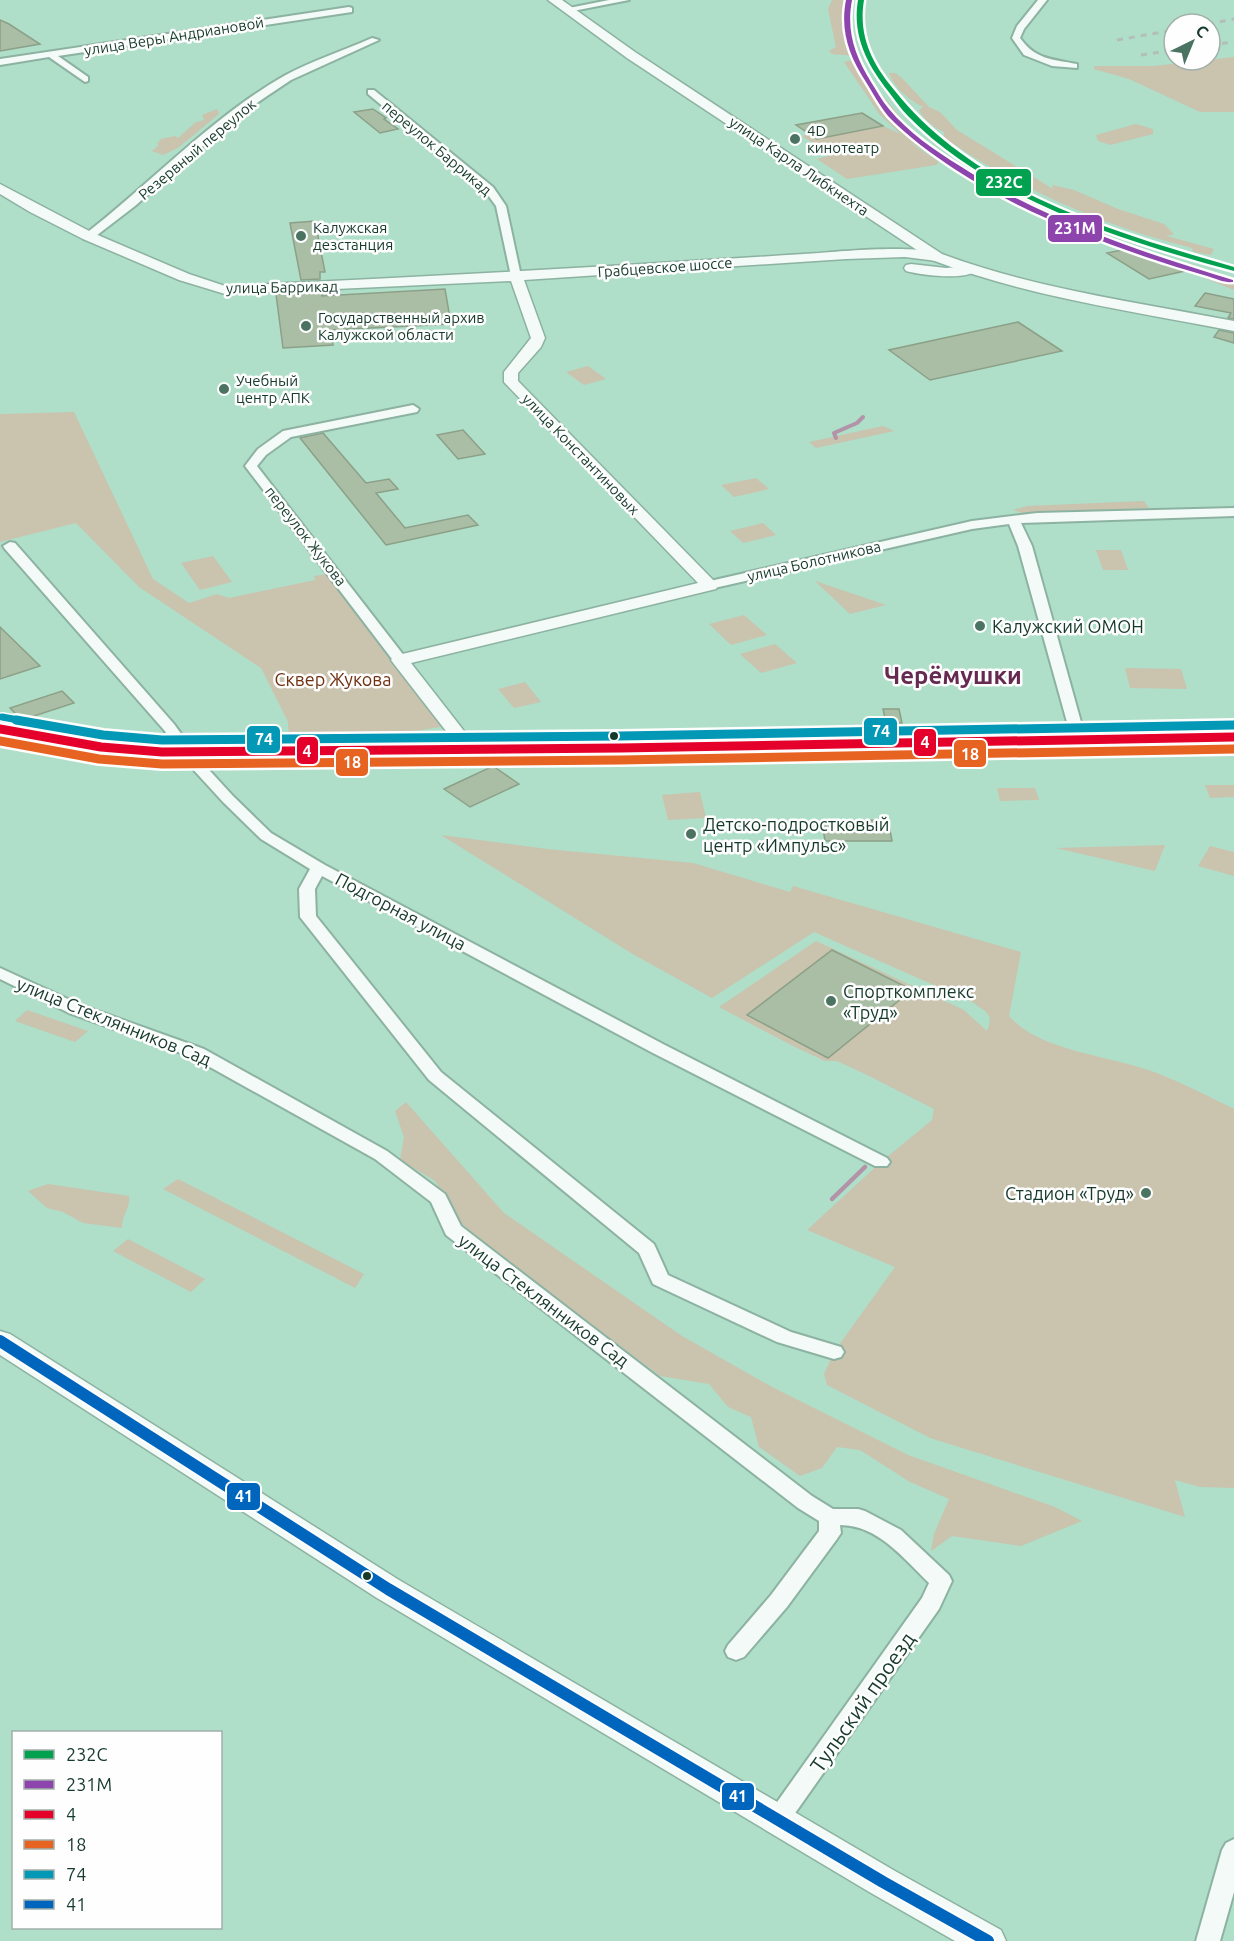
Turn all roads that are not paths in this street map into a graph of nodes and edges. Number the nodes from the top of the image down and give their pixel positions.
1 (554, 0) edge
2 (625, 0) edge
3 (1042, 0) edge
4 (568, 9) junction
5 (349, 10) dead end
6 (375, 40) dead end
7 (51, 55) junction
8 (0, 62) edge
9 (1074, 66) dead end
10 (85, 80) dead end
11 (371, 92) dead end
12 (0, 188) edge
13 (88, 237) junction
14 (915, 243) junction
15 (937, 257) junction
16 (895, 259) junction
17 (970, 270) junction
18 (516, 276) junction
19 (1234, 326) edge
20 (413, 409) dead end
21 (1234, 512) edge
22 (1013, 519) junction
23 (10, 546) dead end
24 (710, 585) junction
25 (400, 660) junction
26 (0, 729) edge
27 (1234, 737) edge
28 (1079, 740) junction
29 (462, 749) junction
30 (186, 752) junction
31 (319, 868) junction
32 (0, 973) edge
33 (881, 1162) dead end
34 (0, 1341) edge
35 (834, 1352) dead end
36 (829, 1516) junction
37 (736, 1651) dead end
38 (778, 1820) junction
39 (1234, 1850) edge
40 (988, 1941) edge
41 (1208, 1941) edge

1 - 4 main road, улица Карла Либкнехта
2 - 4 street
3 - 9 street
4 - 14 main road, улица Карла Либкнехта
5 - 7 street, улица Веры Андриановой
6 - 13 street, Резервный переулок
7 - 8 street, улица Веры Андриановой
7 - 10 street
11 - 18 street, переулок Баррикад
12 - 13 street, улица Баррикад
13 - 18 street, улица Баррикад
14 - 15 main road, улица Карла Либкнехта
14 - 16 street
15 - 16 street
15 - 17 main road, улица Карла Либкнехта
16 - 17 street, Грабцевское шоссе
16 - 18 street, Грабцевское шоссе
17 - 19 main road
18 - 24 street, улица Константиновых
20 - 25 street, переулок Жукова
21 - 22 street, улица Болотникова
22 - 24 street, улица Болотникова
22 - 28 street
23 - 30 street, Подгорная улица
24 - 25 street, улица Болотникова
25 - 29 street, переулок Жукова
26 - 30 main road
27 - 28 main road
28 - 29 main road
29 - 30 main road
30 - 31 street, Подгорная улица
31 - 33 street, Подгорная улица
31 - 35 street
32 - 36 street, улица Стеклянников Сад
34 - 38 main road
36 - 37 street
36 - 38 street, Тульский проезд
38 - 40 main road
39 - 41 street

